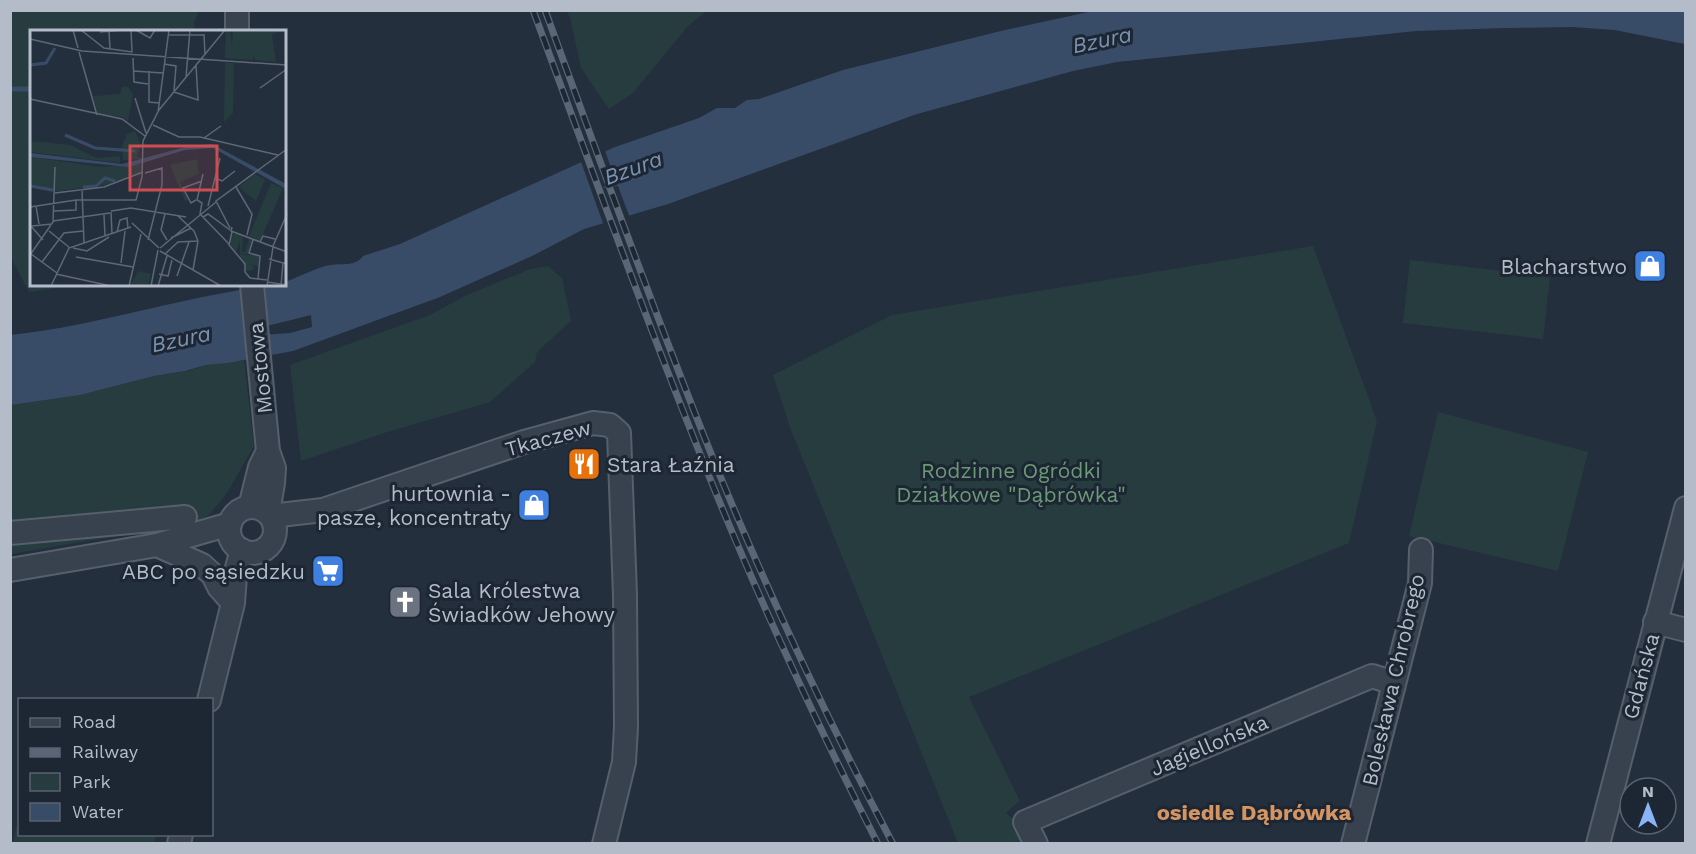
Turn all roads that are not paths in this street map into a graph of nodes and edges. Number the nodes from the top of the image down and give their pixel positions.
1 (237, 10) edge
2 (237, 30) edge
3 (252, 286) edge
4 (1686, 508) edge
5 (185, 517) dead end
6 (266, 517) junction
7 (10, 533) edge
8 (241, 542) junction
9 (157, 545) junction
10 (1421, 550) dead end
11 (10, 570) edge
12 (233, 603) junction
13 (1655, 622) junction
14 (1686, 630) edge
15 (1394, 683) junction
16 (209, 698) edge
17 (604, 843) edge
18 (1036, 843) edge
19 (1353, 843) edge
20 (1598, 843) edge

1 - 2 street
3 - 6 street, Mostowa
4 - 13 street, Gdańska
5 - 7 street
6 - 8 street
6 - 8 street
6 - 17 street, Tkaczew
8 - 9 street
8 - 12 street
9 - 11 street
9 - 12 street
10 - 15 street, Bolesława Chrobrego
12 - 16 street
13 - 14 street
13 - 20 street, Gdańska
15 - 18 street, Jagiellońska
15 - 19 street, Bolesława Chrobrego

